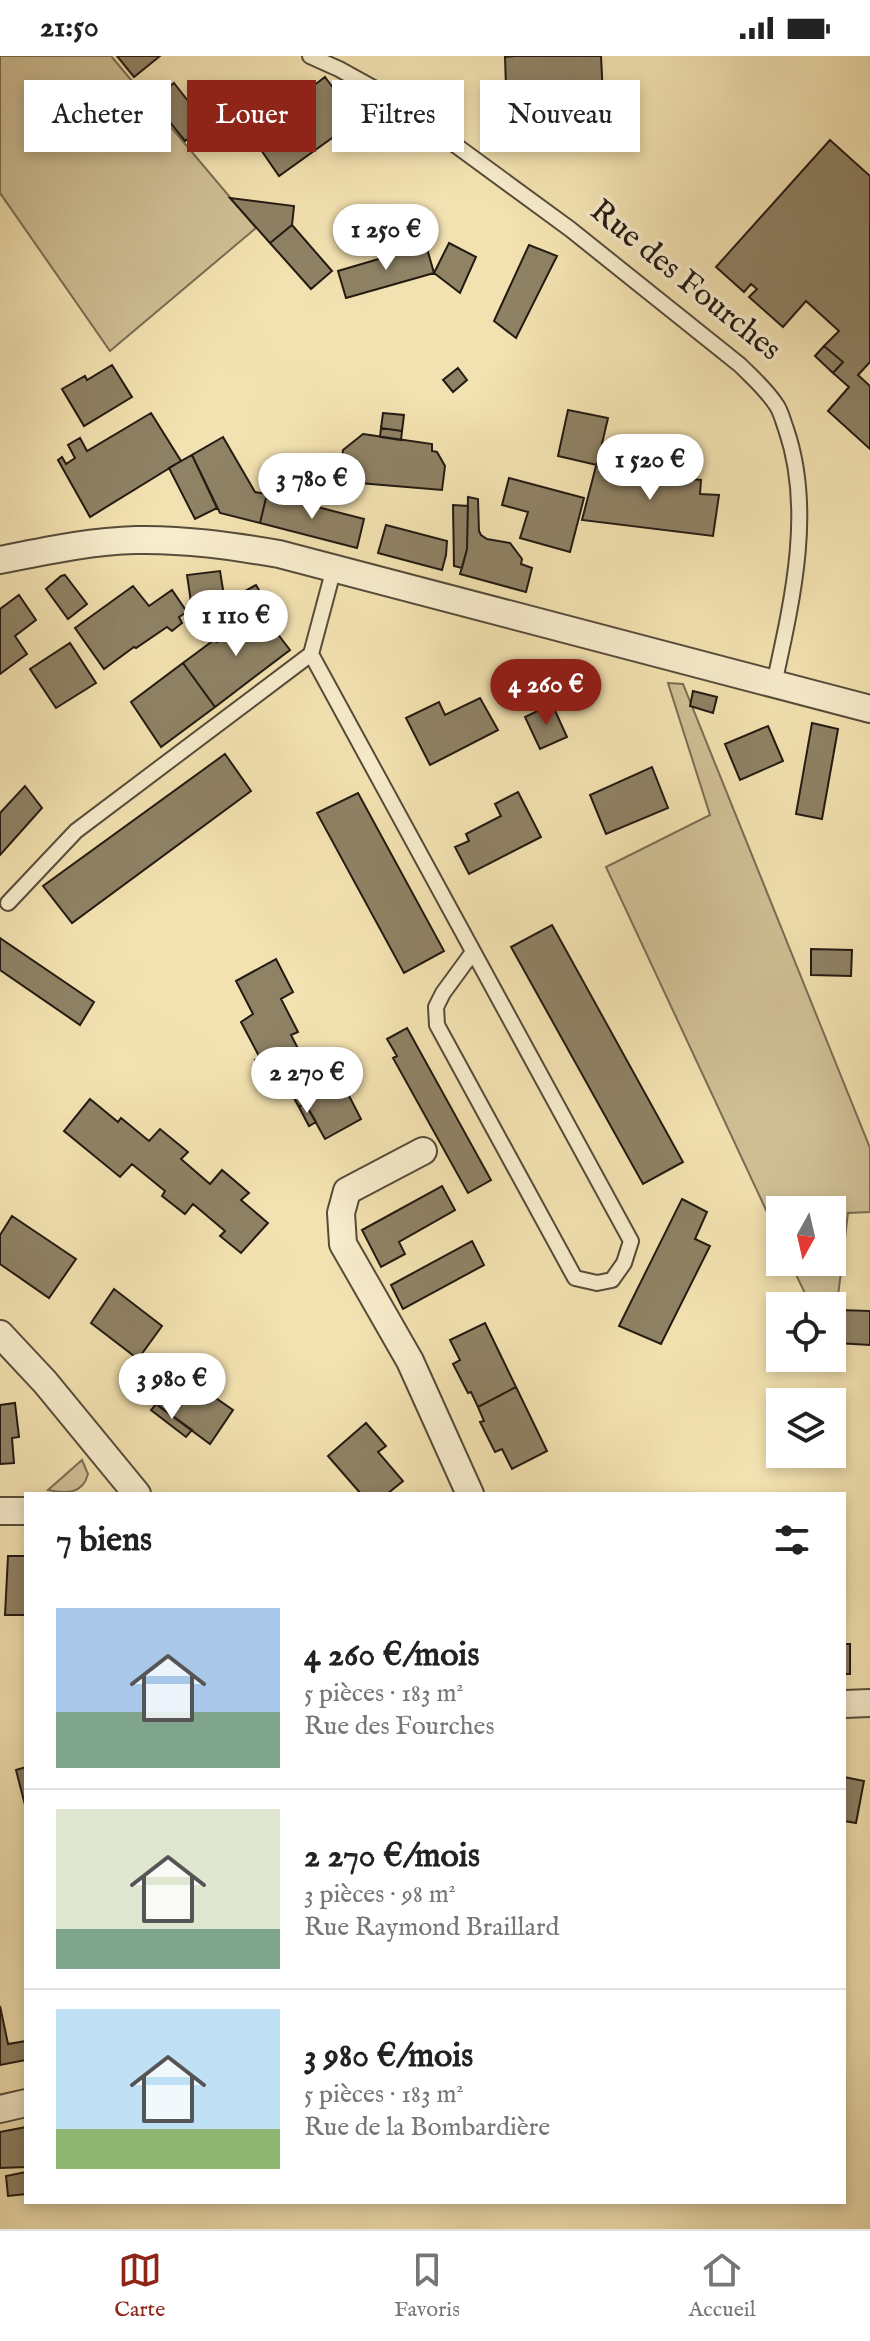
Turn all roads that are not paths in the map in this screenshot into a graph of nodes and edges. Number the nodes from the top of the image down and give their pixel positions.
1 (310, 56) edge
2 (0, 560) edge
3 (334, 568) junction
4 (311, 654) junction
5 (774, 684) junction
6 (870, 709) edge
7 (8, 903) dead end
8 (473, 952) junction
9 (423, 1151) dead end
10 (0, 1334) edge
11 (135, 1492) edge
12 (469, 1492) edge
13 (0, 1511) edge
14 (24, 1511) edge
15 (870, 1703) edge
16 (846, 1704) edge
17 (24, 2103) edge
18 (0, 2109) edge

1 - 5 lane, Rue des Fourches
2 - 3 street
3 - 4 lane
3 - 5 street
4 - 7 lane
4 - 8 lane
5 - 6 street
8 - 8 lane
9 - 12 street
10 - 11 street
13 - 14 street
15 - 16 street
17 - 18 street

